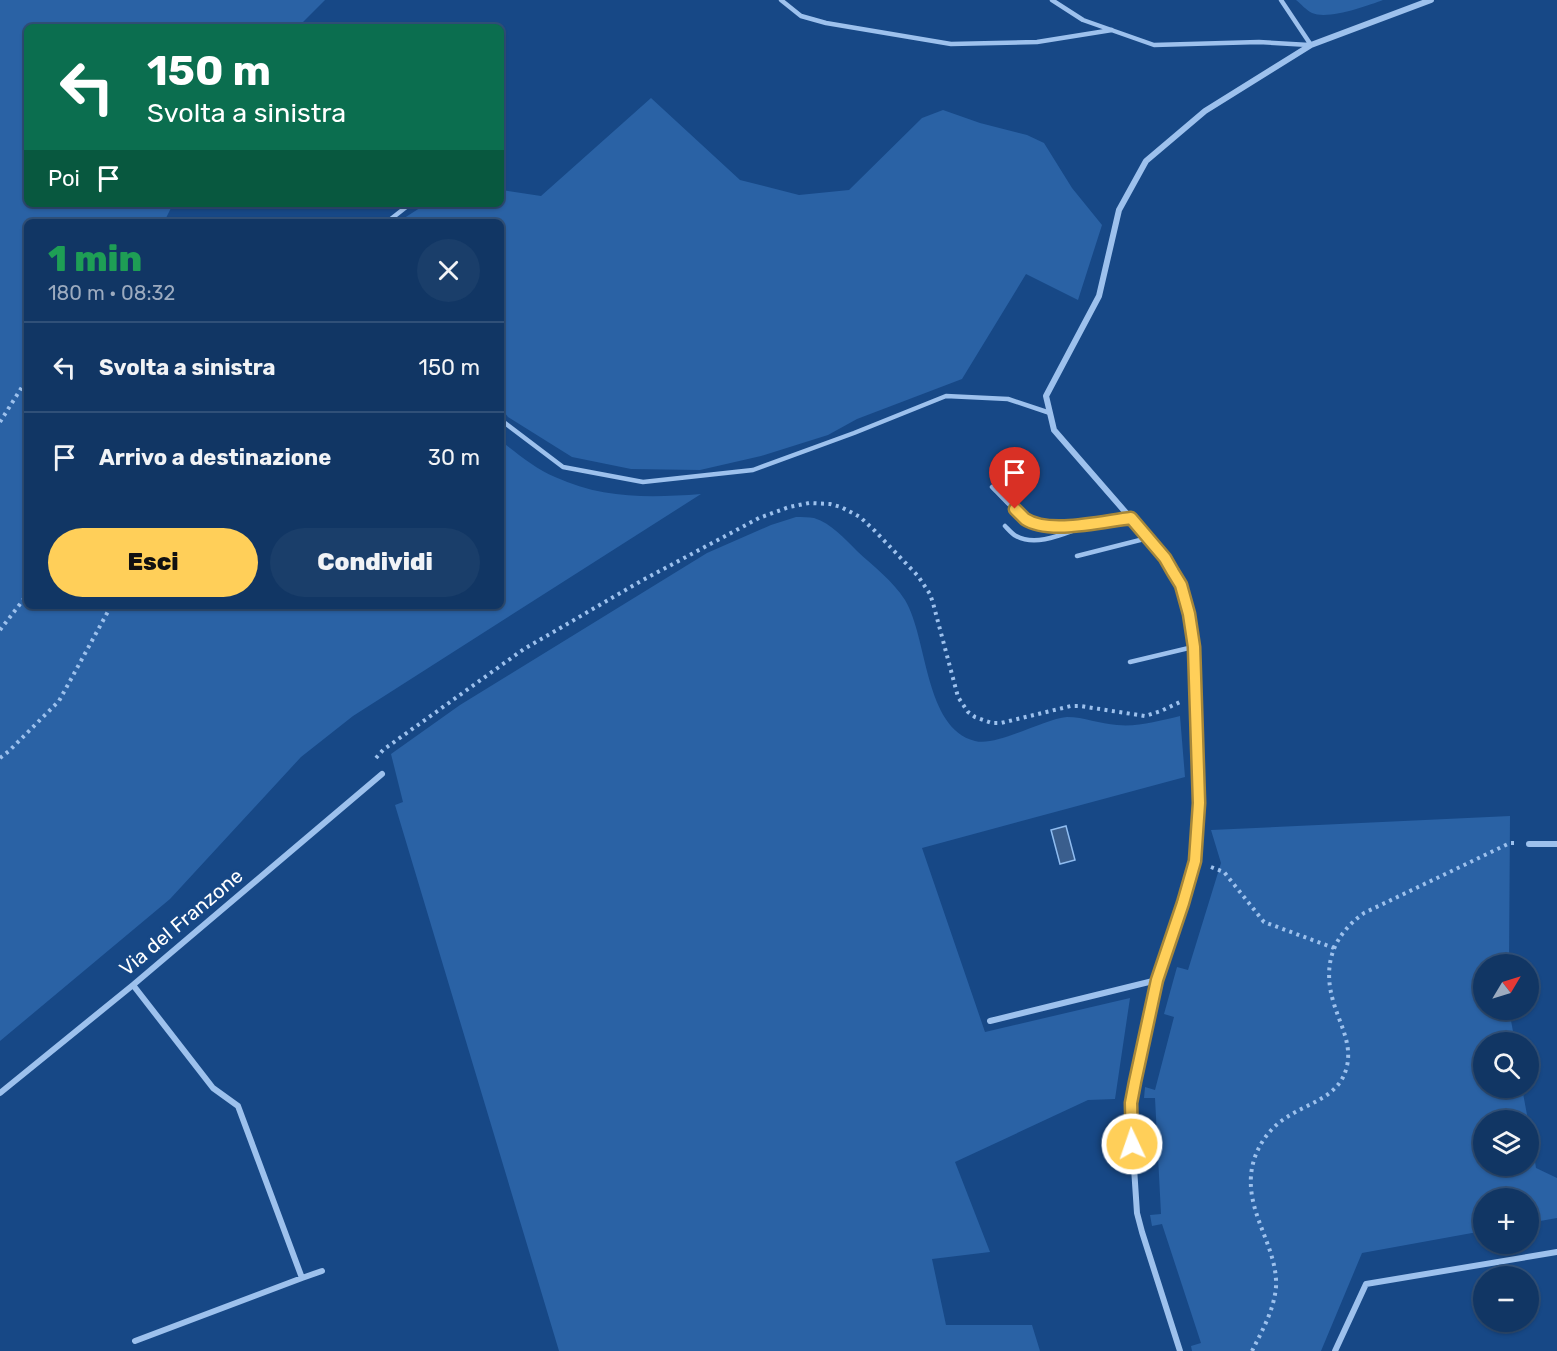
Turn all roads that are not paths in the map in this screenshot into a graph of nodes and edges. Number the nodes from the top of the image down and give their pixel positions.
1 (781, 0) edge
2 (1052, 0) edge
3 (1281, 0) edge
4 (1431, 0) edge
5 (1112, 30) junction
6 (1311, 45) junction
7 (406, 207) edge
8 (391, 219) edge
9 (1050, 413) junction
10 (504, 422) edge
11 (992, 487) dead end
12 (1131, 518) junction
13 (1097, 523) junction
14 (1005, 526) dead end
15 (1148, 538) junction
16 (1077, 556) dead end
17 (1194, 647) junction
18 (1130, 662) dead end
19 (381, 774) dead end
20 (1529, 844) road end
21 (1557, 844) edge
22 (1157, 980) junction
23 (133, 985) junction
24 (990, 1021) dead end
25 (0, 1093) edge
26 (1557, 1252) edge
27 (321, 1271) dead end
28 (302, 1278) junction
29 (135, 1341) dead end
30 (1180, 1351) edge
31 (1335, 1351) edge

1 - 5 lane
2 - 5 lane
3 - 6 lane
4 - 6 street
5 - 6 lane
6 - 9 street
7 - 8 lane
9 - 10 lane
9 - 12 street
11 - 13 lane
12 - 13 lane
12 - 15 street
13 - 14 lane
15 - 16 lane
15 - 17 street
17 - 18 lane
17 - 22 street
19 - 23 street, Via del Franzone
20 - 21 street
22 - 24 street
22 - 30 street
23 - 25 street, Via del Franzone
23 - 28 street
26 - 31 street
27 - 28 street
28 - 29 street

